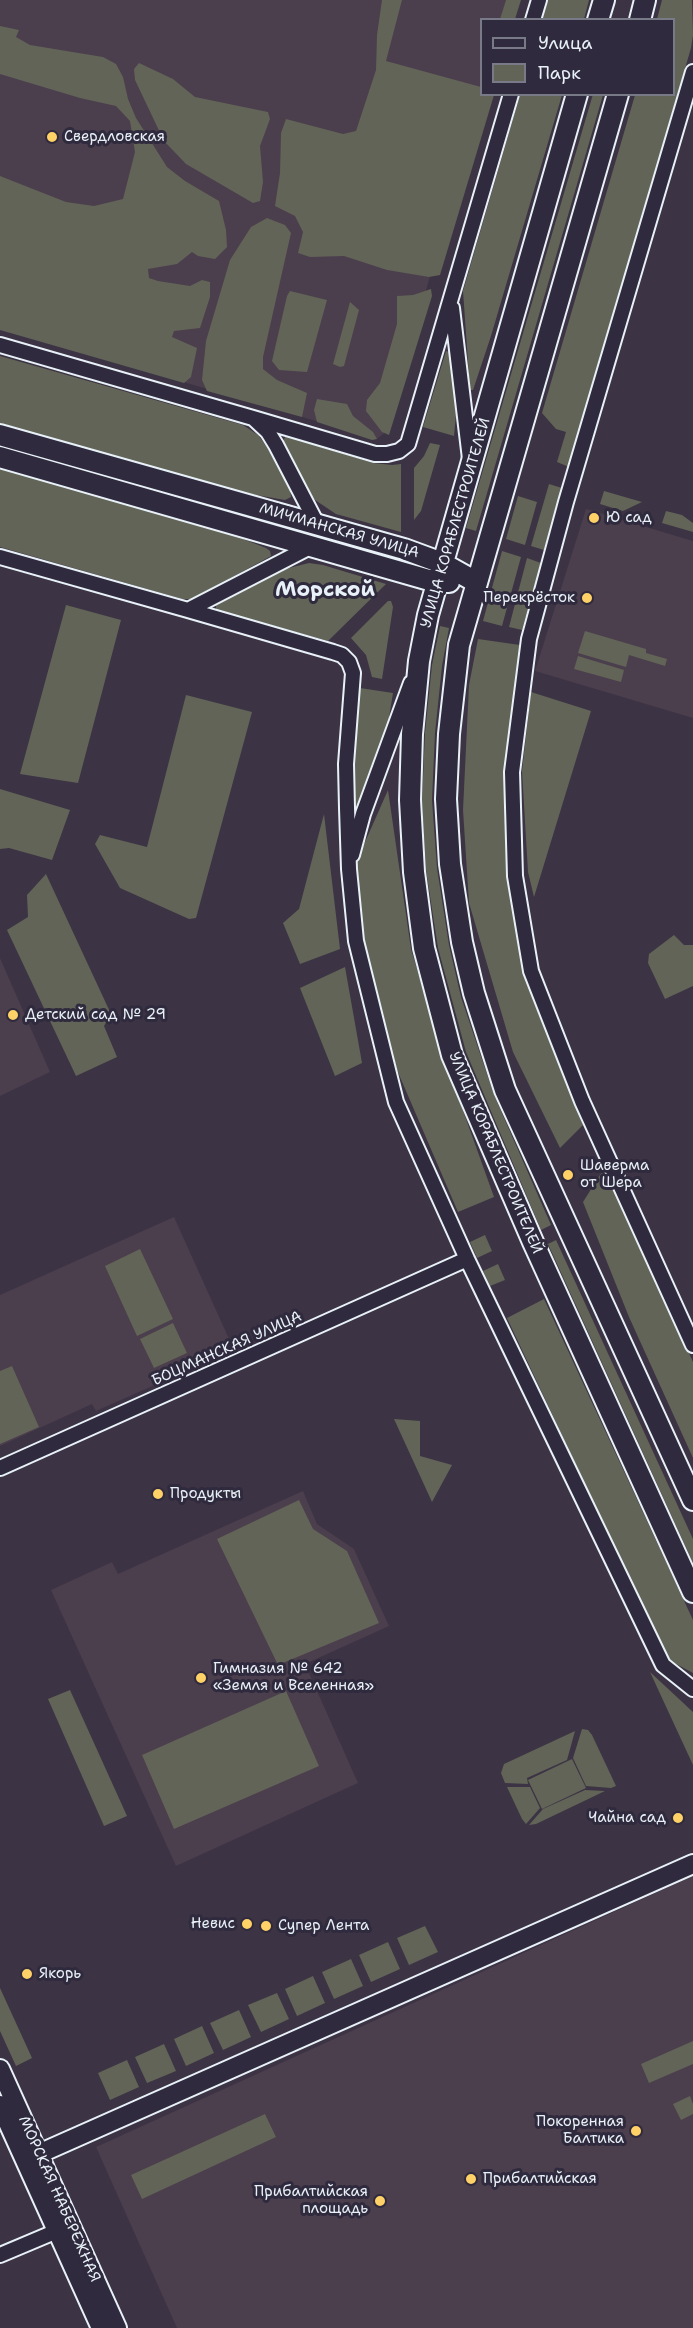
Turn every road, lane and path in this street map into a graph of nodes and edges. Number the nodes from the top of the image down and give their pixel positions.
1 (539, 0) edge
2 (604, 0) edge
3 (645, 0) edge
4 (534, 18) edge
5 (599, 18) edge
6 (640, 18) edge
7 (693, 72) edge
8 (511, 96) edge
9 (576, 96) edge
10 (617, 96) edge
11 (452, 303) junction
12 (0, 345) edge
13 (253, 418) junction
14 (0, 435) edge
15 (0, 457) edge
16 (471, 467) junction
17 (317, 524) junction
18 (312, 546) junction
19 (0, 557) edge
20 (442, 563) junction
21 (436, 582) junction
22 (476, 582) junction
23 (188, 610) junction
24 (419, 661) junction
25 (349, 869) junction
26 (467, 1259) junction
27 (693, 1345) edge
28 (0, 1468) edge
29 (693, 1500) edge
30 (693, 1592) edge
31 (693, 1689) edge
32 (693, 1864) edge
33 (0, 2069) edge
34 (0, 2105) edge
35 (32, 2158) junction
36 (57, 2231) junction
37 (0, 2255) edge
38 (101, 2328) edge
39 (117, 2328) edge

1 - 4 street
2 - 5 main road
3 - 6 main road
7 - 27 street
8 - 11 street
9 - 16 main road, УЛИЦА КОРАБЛЕСТРОИТЕЛЕЙ
10 - 22 main road
11 - 13 street
11 - 16 street
12 - 13 street
13 - 17 street
14 - 17 main road, МИЧМАНСКАЯ УЛИЦА
15 - 18 main road, МИЧМАНСКАЯ УЛИЦА
16 - 20 main road, УЛИЦА КОРАБЛЕСТРОИТЕЛЕЙ
17 - 20 main road, МИЧМАНСКАЯ УЛИЦА
18 - 21 main road, МИЧМАНСКАЯ УЛИЦА
18 - 23 street
19 - 23 street
20 - 21 main road, УЛИЦА КОРАБЛЕСТРОИТЕЛЕЙ
20 - 22 main road, МИЧМАНСКАЯ УЛИЦА
21 - 22 main road, МИЧМАНСКАЯ УЛИЦА
21 - 24 main road, УЛИЦА КОРАБЛЕСТРОИТЕЛЕЙ
22 - 29 main road
23 - 25 street
24 - 25 street
24 - 30 main road, УЛИЦА КОРАБЛЕСТРОИТЕЛЕЙ
25 - 26 street
26 - 28 street, БОЦМАНСКАЯ УЛИЦА
26 - 31 street
32 - 35 street
33 - 35 street, МОРСКАЯ НАБЕРЕЖНАЯ
34 - 35 street, МОРСКАЯ НАБЕРЕЖНАЯ
35 - 36 street, МОРСКАЯ НАБЕРЕЖНАЯ
35 - 39 street, МОРСКАЯ НАБЕРЕЖНАЯ
36 - 37 street
36 - 38 street, МОРСКАЯ НАБЕРЕЖНАЯ

